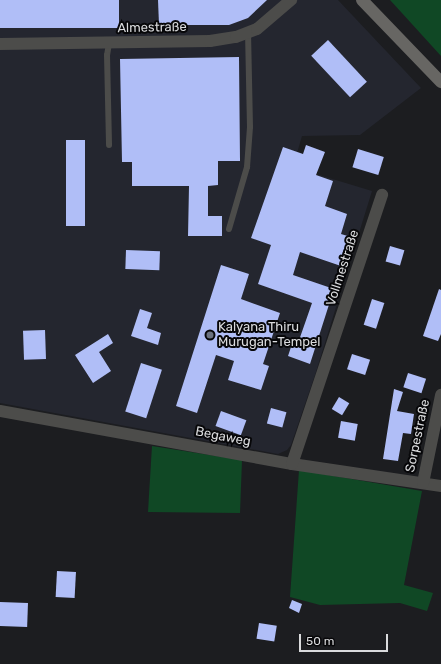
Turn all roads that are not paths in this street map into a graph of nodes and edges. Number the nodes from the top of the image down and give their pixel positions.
1 (291, 0) edge
2 (362, 0) edge
3 (248, 32) junction
4 (109, 42) junction
5 (0, 44) edge
6 (441, 82) edge
7 (109, 145) dead end
8 (382, 195) dead end
9 (229, 229) dead end
10 (441, 395) edge
11 (0, 411) edge
12 (292, 464) junction
13 (423, 483) junction
14 (441, 486) edge

1 - 3 street, Almestraße
2 - 6 main road
3 - 4 street, Almestraße
3 - 9 lane
4 - 5 street, Almestraße
4 - 7 lane
8 - 12 street, Vollmestraße
10 - 13 street, Sorpestraße
11 - 12 street, Begaweg
12 - 13 street, Begaweg
13 - 14 street, Begaweg

